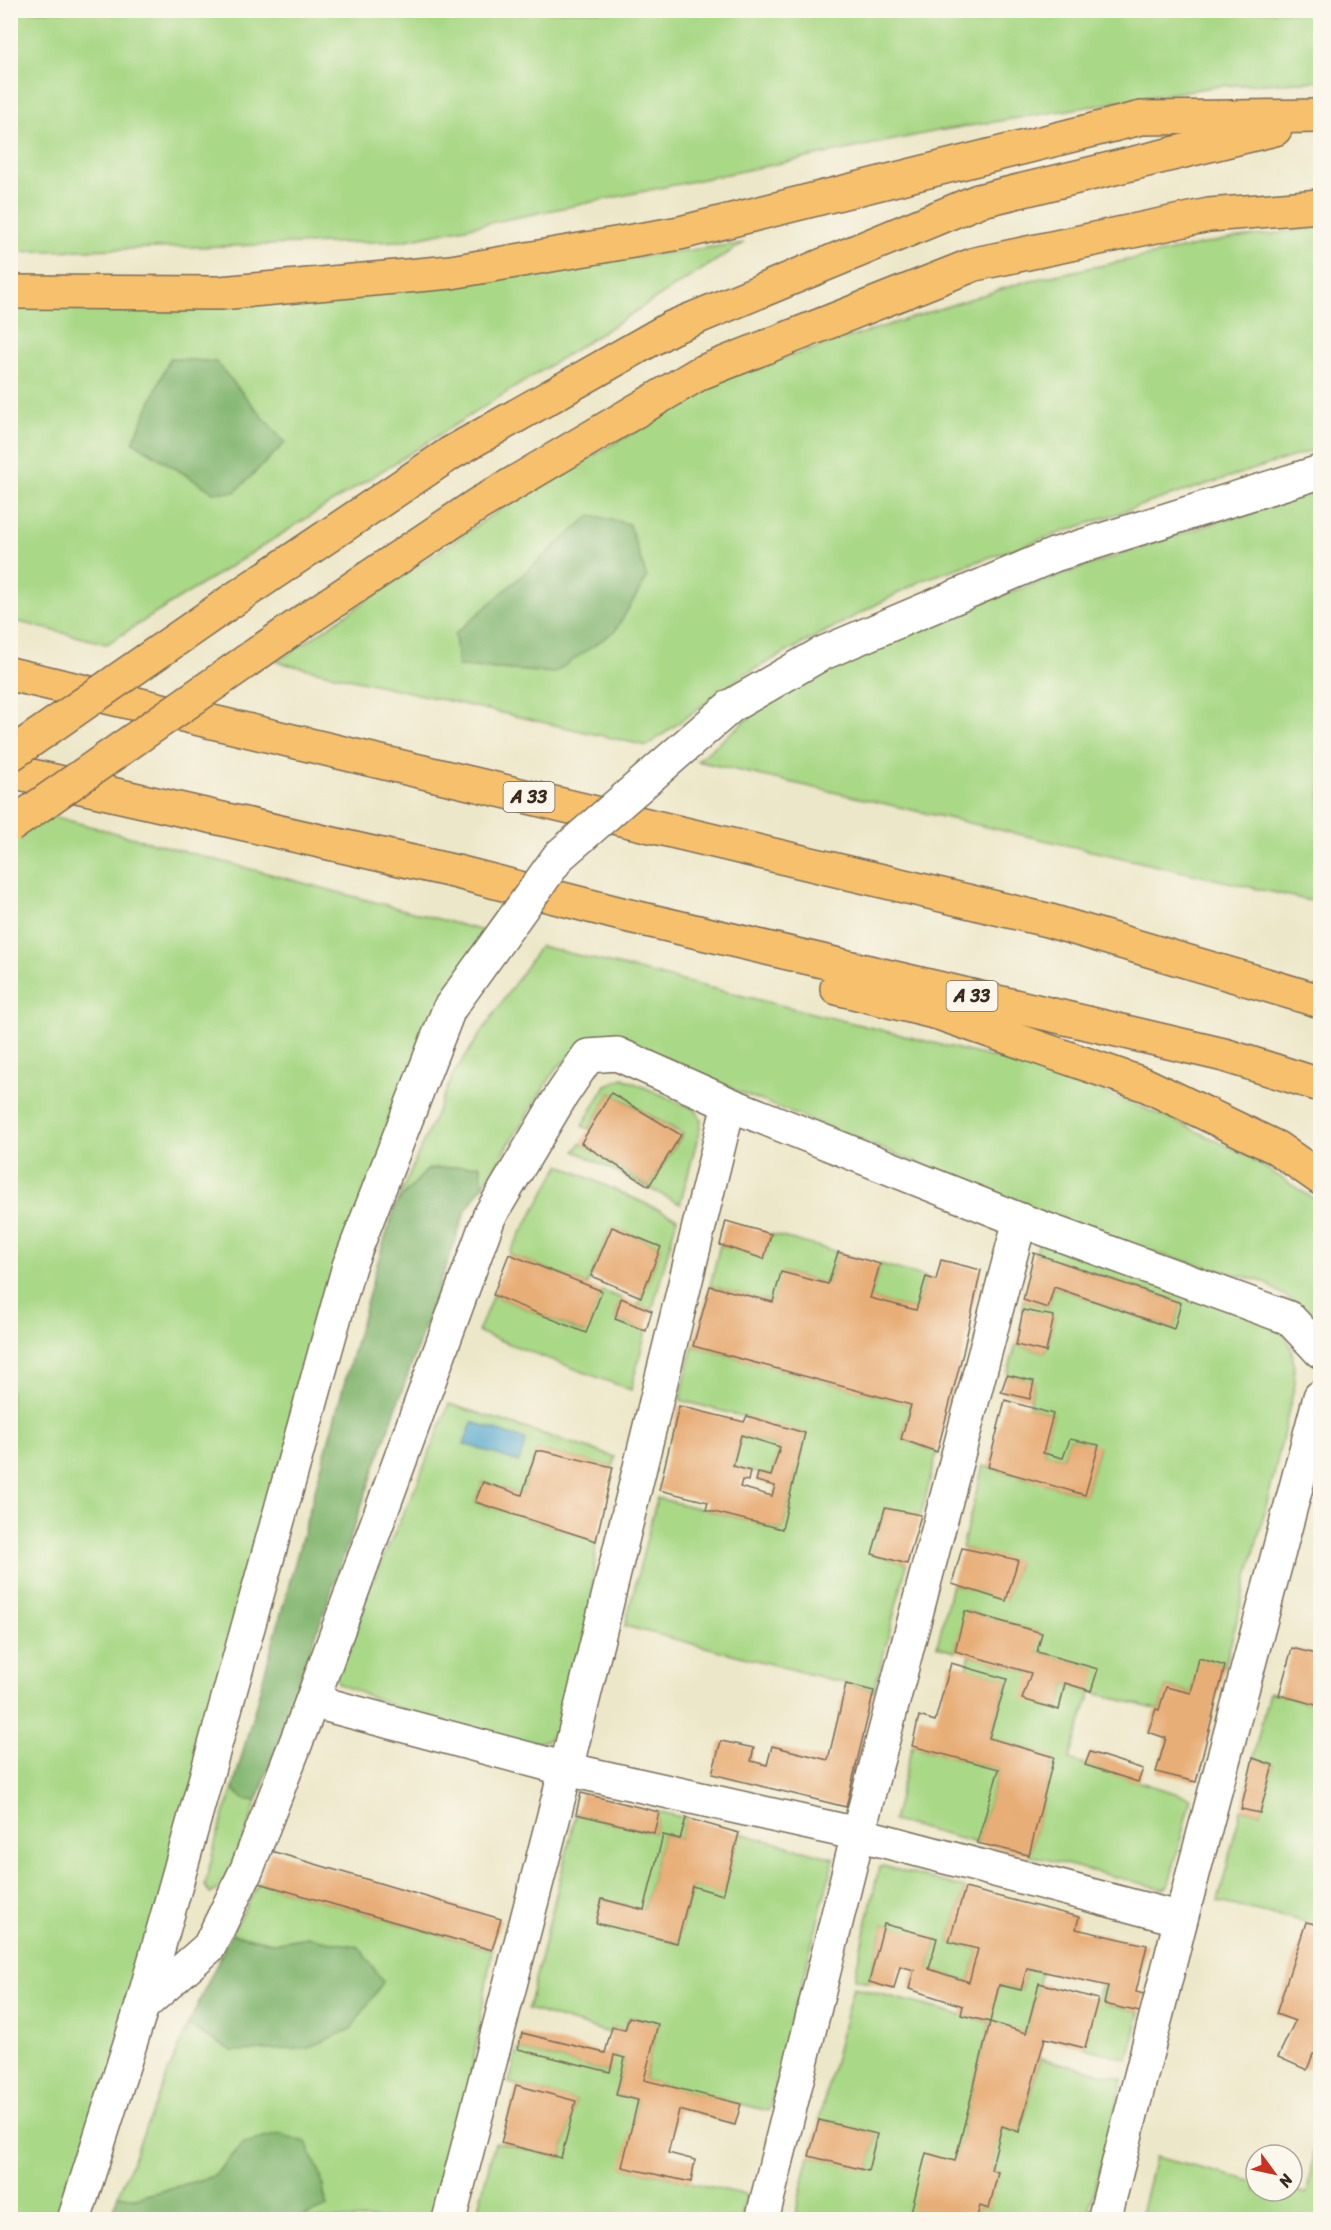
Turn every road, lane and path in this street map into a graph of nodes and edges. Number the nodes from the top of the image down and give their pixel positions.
1 (1320, 117) edge
2 (1320, 206) edge
3 (10, 292) edge
4 (1320, 472) edge
5 (10, 674) edge
6 (10, 755) edge
7 (10, 771) edge
8 (10, 826) edge
9 (621, 914) junction
10 (1320, 1001) edge
11 (1320, 1085) edge
12 (729, 1104) junction
13 (1320, 1178) edge
14 (1020, 1221) junction
15 (1320, 1351) edge
16 (1320, 1398) edge
17 (312, 1701) junction
18 (566, 1769) junction
19 (858, 1834) junction
20 (1181, 1918) junction
21 (142, 2006) junction
22 (74, 2220) edge
23 (449, 2220) edge
24 (762, 2220) edge
25 (1104, 2220) edge

1 - 3 highway
1 - 6 highway, bridge
2 - 8 highway, bridge
4 - 21 street, bridge
5 - 10 highway, A 33
7 - 9 highway, A 33
9 - 11 highway, A 33
9 - 13 highway
12 - 14 street
12 - 17 street
12 - 18 street
14 - 15 street
14 - 19 street
16 - 20 street
17 - 18 street
17 - 21 street
18 - 19 street
18 - 23 street
19 - 20 street
19 - 24 street
20 - 25 street
21 - 22 street

